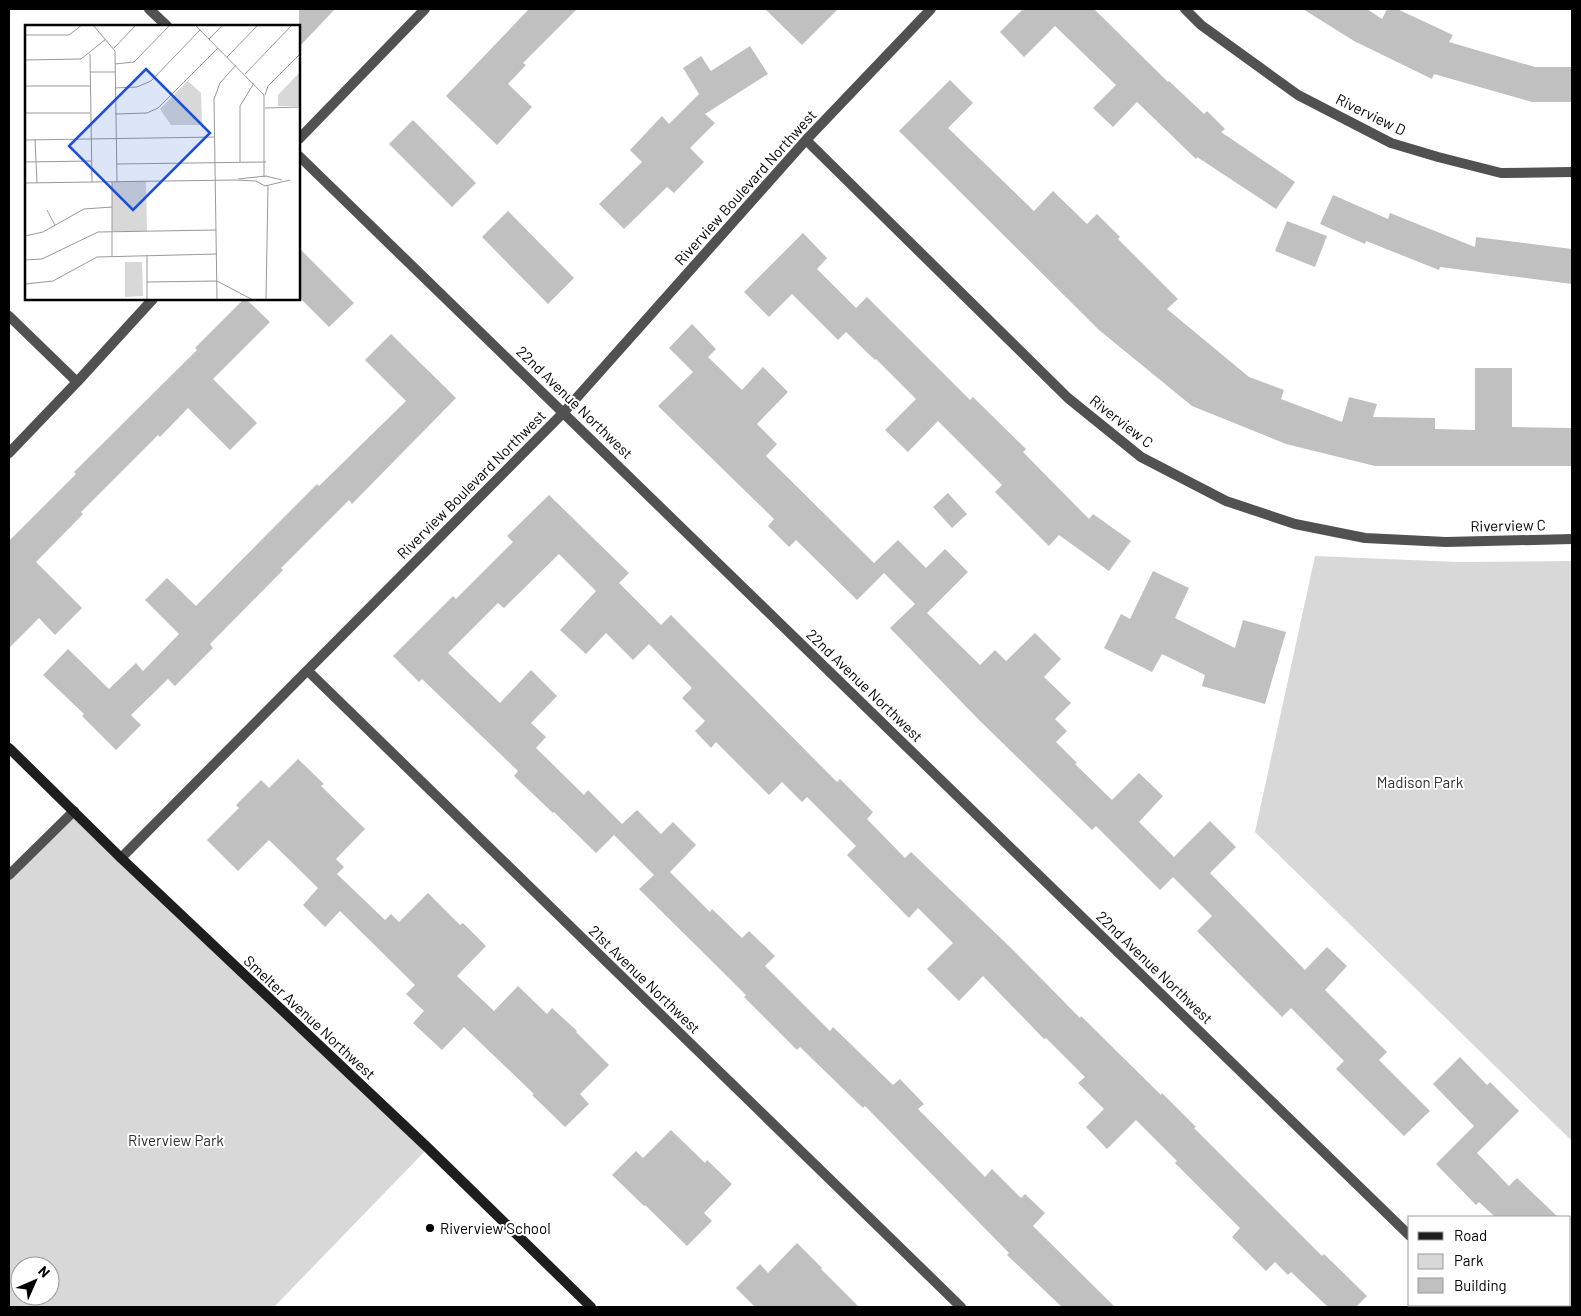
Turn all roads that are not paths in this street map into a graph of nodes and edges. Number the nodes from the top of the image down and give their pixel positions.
1 (149, 9) edge
2 (424, 9) edge
3 (931, 9) edge
4 (1185, 9) edge
5 (166, 25) edge
6 (300, 139) edge
7 (806, 140) junction
8 (300, 157) edge
9 (1572, 172) edge
10 (152, 300) edge
11 (9, 316) edge
12 (77, 382) junction
13 (564, 412) junction
14 (9, 453) edge
15 (1572, 539) edge
16 (308, 672) junction
17 (9, 748) edge
18 (74, 811) junction
19 (121, 858) junction
20 (9, 875) edge
21 (1408, 1234) edge
22 (591, 1307) edge
23 (961, 1307) edge

1 - 5 street
2 - 6 street
3 - 7 street, Riverview Boulevard Northwest
4 - 9 street, Riverview D
7 - 13 street, Riverview Boulevard Northwest
7 - 15 street, Riverview C
8 - 13 street, 22nd Avenue Northwest
10 - 12 street
11 - 12 street
12 - 14 street
13 - 16 street, Riverview Boulevard Northwest
13 - 21 street, 22nd Avenue Northwest
16 - 19 street, Riverview Boulevard Northwest
16 - 23 street, 21st Avenue Northwest
17 - 18 street, Smelter Avenue Northwest
18 - 19 street, Smelter Avenue Northwest
18 - 20 street
19 - 22 street, Smelter Avenue Northwest

